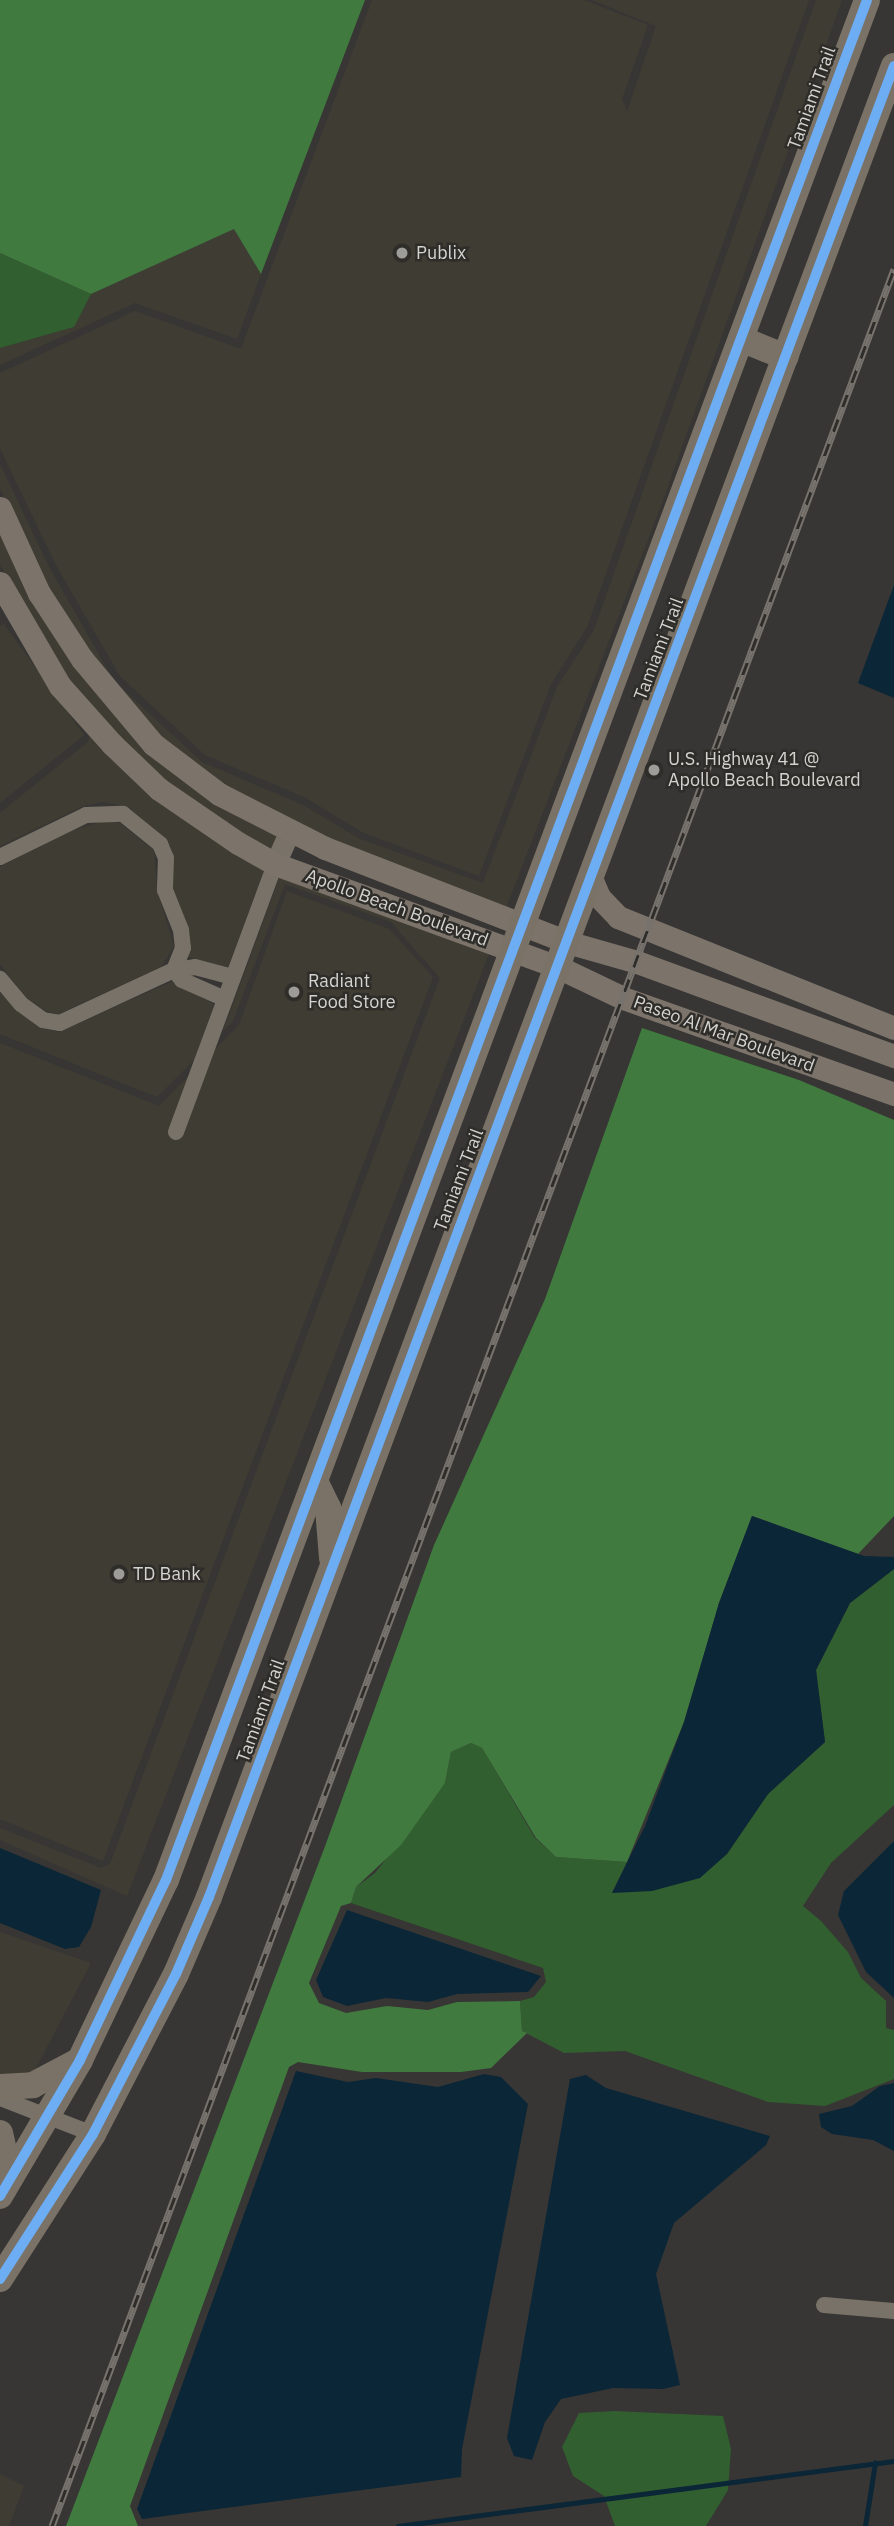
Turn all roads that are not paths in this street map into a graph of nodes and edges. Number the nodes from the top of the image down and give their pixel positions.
1 (867, 0) edge
2 (894, 66) edge
3 (741, 339) junction
4 (785, 357) junction
5 (0, 508) edge
6 (0, 583) edge
7 (290, 831) junction
8 (0, 857) edge
9 (275, 864) junction
10 (591, 878) junction
11 (523, 924) junction
12 (567, 942) junction
13 (513, 950) junction
14 (558, 967) junction
15 (174, 970) junction
16 (233, 977) junction
17 (0, 979) edge
18 (225, 999) junction
19 (894, 1028) edge
20 (894, 1056) edge
21 (894, 1094) edge
22 (176, 1132) dead end
23 (315, 1481) junction
24 (332, 1570) junction
25 (80, 2060) junction
26 (0, 2087) edge
27 (0, 2098) edge
28 (49, 2117) junction
29 (0, 2133) edge
30 (93, 2134) junction
31 (0, 2191) edge
32 (0, 2196) edge
33 (0, 2279) edge
34 (824, 2305) dead end
35 (894, 2311) edge

1 - 3 main road, Tamiami Trail
2 - 4 main road, Tamiami Trail
3 - 4 main road
3 - 11 main road, Tamiami Trail
4 - 10 main road, Tamiami Trail
5 - 7 main road, Apollo Beach Boulevard
6 - 9 main road, Apollo Beach Boulevard
7 - 9 street
7 - 11 main road, Apollo Beach Boulevard
8 - 15 street
9 - 13 main road, Apollo Beach Boulevard
9 - 16 street
10 - 12 main road, Tamiami Trail
10 - 19 main road
11 - 12 main road, Apollo Beach Boulevard
11 - 13 main road, Tamiami Trail
12 - 14 main road, Tamiami Trail
12 - 20 main road
13 - 14 main road, Apollo Beach Boulevard
13 - 23 main road, Tamiami Trail
14 - 21 main road, Paseo Al Mar Boulevard
14 - 24 main road, Tamiami Trail
15 - 16 street
15 - 17 street
15 - 18 street
16 - 18 street
18 - 22 street
23 - 24 main road
23 - 25 main road, Tamiami Trail
24 - 30 main road, Tamiami Trail
25 - 26 main road
25 - 28 main road, Tamiami Trail
27 - 28 street
28 - 30 street
28 - 32 main road, Tamiami Trail
29 - 31 main road
30 - 33 main road, Tamiami Trail
34 - 35 street

